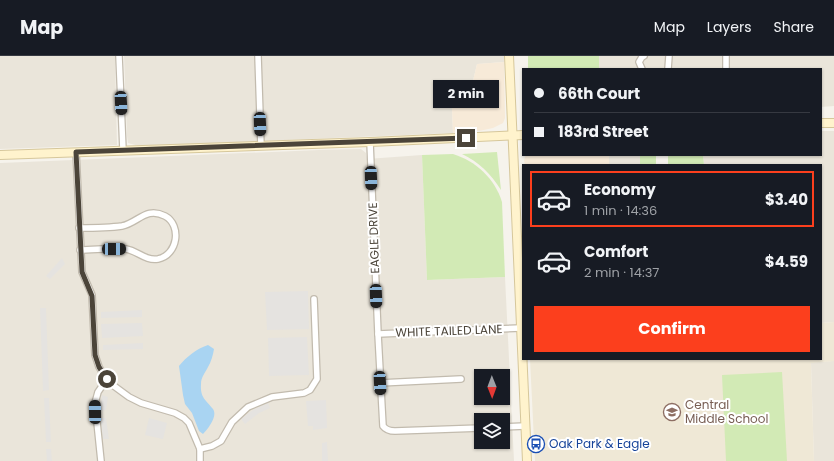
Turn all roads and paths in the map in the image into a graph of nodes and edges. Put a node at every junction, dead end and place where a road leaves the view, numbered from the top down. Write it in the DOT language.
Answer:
graph roads {
  1 [pos="119,56"];
  2 [pos="258,56"];
  3 [pos="509,56"];
  4 [pos="644,56"];
  5 [pos="669,56"];
  6 [pos="726,56"];
  7 [pos="642,68"];
  8 [pos="668,68"];
  9 [pos="726,68"];
  10 [pos="834,122"];
  11 [pos="822,123"];
  12 [pos="512,135"];
  13 [pos="522,135"];
  14 [pos="370,142"];
  15 [pos="261,146"];
  16 [pos="123,150"];
  17 [pos="76,152"];
  18 [pos="0,155"];
  19 [pos="79,228"];
  20 [pos="80,250"];
  21 [pos="314,299"];
  22 [pos="521,328"];
  23 [pos="378,334"];
  24 [pos="522,352"];
  25 [pos="522,360"];
  26 [pos="107,379"];
  27 [pos="461,379"];
  28 [pos="380,383"];
  29 [pos="525,426"];
  30 [pos="510,427"];
  31 [pos="474,428"];
  32 [pos="200,449"];
  33 [pos="101,461"];
  34 [pos="200,461"];
  35 [pos="527,461"];
  1 -- 16 [label="street"];
  2 -- 15 [label="street"];
  3 -- 12 [label="street"];
  4 -- 7 [label="street"];
  5 -- 8 [label="street"];
  6 -- 9 [label="street"];
  10 -- 11 [label="street"];
  12 -- 13 [label="street"];
  12 -- 14 [label="street"];
  12 -- 22 [label="street"];
  14 -- 15 [label="street"];
  14 -- 23 [label="street, EAGLE DRIVE"];
  15 -- 16 [label="street"];
  16 -- 17 [label="street"];
  17 -- 18 [label="street"];
  17 -- 19 [label="street"];
  19 -- 20 [label="street"];
  19 -- 20 [label="street"];
  20 -- 26 [label="street"];
  21 -- 32 [label="street"];
  22 -- 23 [label="street, WHITE TAILED LANE"];
  22 -- 24 [label="street"];
  23 -- 28 [label="street, EAGLE DRIVE"];
  25 -- 29 [label="street"];
  26 -- 32 [label="street"];
  26 -- 33 [label="street"];
  27 -- 28 [label="street"];
  28 -- 31 [label="street, EAGLE DRIVE"];
  29 -- 30 [label="street"];
  29 -- 35 [label="street"];
  32 -- 34 [label="street"];
}
